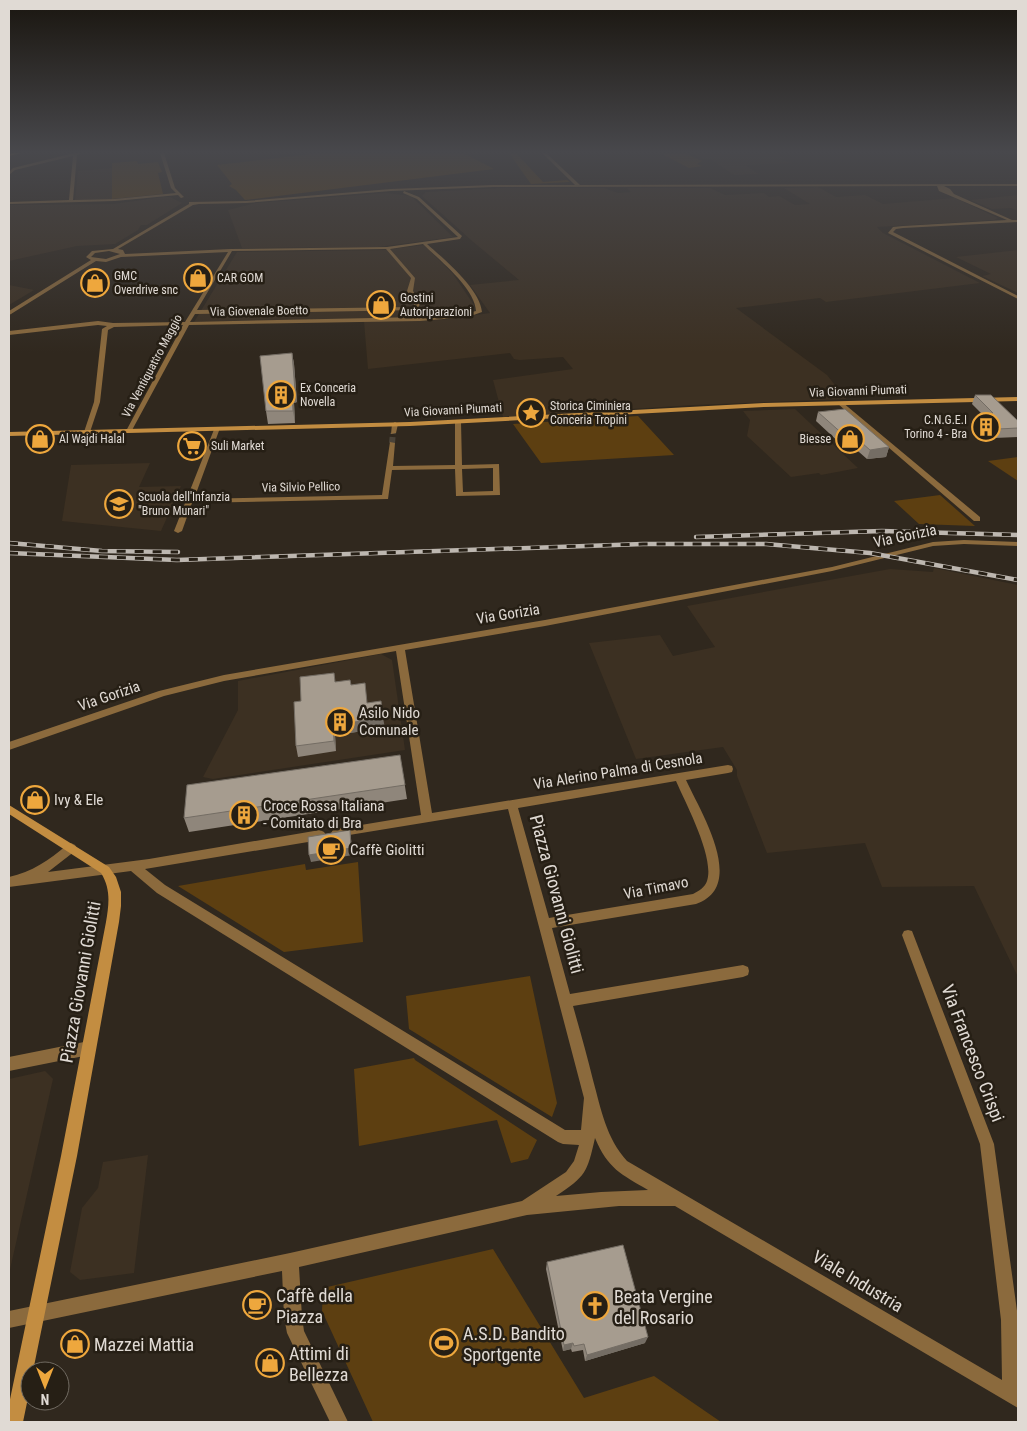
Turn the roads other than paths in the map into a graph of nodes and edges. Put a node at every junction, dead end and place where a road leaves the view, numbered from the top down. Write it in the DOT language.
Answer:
graph roads {
  1 [pos="166,220"];
  2 [pos="444,220"];
  3 [pos="1016,221"];
  4 [pos="426,244"];
  5 [pos="387,248"];
  6 [pos="114,250"];
  7 [pos="232,250"];
  8 [pos="121,256"];
  9 [pos="95,260"];
  10 [pos="1018,298"];
  11 [pos="193,312"];
  12 [pos="9,313"];
  13 [pos="187,322"];
  14 [pos="113,325"];
  15 [pos="9,333"];
  16 [pos="1018,399"];
  17 [pos="840,403"];
  18 [pos="458,422"];
  19 [pos="395,424"];
  20 [pos="216,428"];
  21 [pos="129,430"];
  22 [pos="87,432"];
  23 [pos="9,434"];
  24 [pos="393,434"];
  25 [pos="392,443"];
  26 [pos="458,466"];
  27 [pos="389,468"];
  28 [pos="189,501"];
  29 [pos="977,519"];
  30 [pos="178,531"];
  31 [pos="1018,544"];
  32 [pos="400,647"];
  33 [pos="9,746"];
  34 [pos="728,769"];
  35 [pos="679,776"];
  36 [pos="512,804"];
  37 [pos="9,809"];
  38 [pos="427,819"];
  39 [pos="71,848"];
  40 [pos="133,866"];
  41 [pos="105,870"];
  42 [pos="14,881"];
  43 [pos="545,924"];
  44 [pos="908,935"];
  45 [pos="743,971"];
  46 [pos="566,1001"];
  47 [pos="89,1048"];
  48 [pos="9,1064"];
  49 [pos="591,1098"];
  50 [pos="588,1138"];
  51 [pos="677,1199"];
  52 [pos="525,1208"];
  53 [pos="290,1261"];
  54 [pos="37,1314"];
  55 [pos="9,1320"];
  56 [pos="1014,1397"];
  57 [pos="14,1422"];
  58 [pos="339,1422"];
  1 -- 6 [label="street"];
  2 -- 4 [label="street"];
  3 -- 10 [label="street"];
  4 -- 5 [label="street"];
  4 -- 13 [label="street, Via Giovenale Boetto"];
  5 -- 7 [label="street"];
  5 -- 11 [label="street, Via Ventiquattro Maggio"];
  6 -- 8 [label="street"];
  6 -- 9 [label="street"];
  7 -- 8 [label="street"];
  7 -- 11 [label="street, Via Ventiquattro Maggio"];
  8 -- 9 [label="street"];
  9 -- 12 [label="street"];
  11 -- 13 [label="street, Via Ventiquattro Maggio"];
  13 -- 14 [label="street, Via Giovenale Boetto"];
  13 -- 21 [label="street, Via Ventiquattro Maggio"];
  14 -- 15 [label="street, Via Giovenale Boetto"];
  14 -- 22 [label="street"];
  16 -- 17 [label="street, Via Giovanni Piumati"];
  17 -- 18 [label="street, Via Giovanni Piumati"];
  17 -- 29 [label="street"];
  18 -- 19 [label="street, Via Giovanni Piumati"];
  18 -- 26 [label="street"];
  19 -- 20 [label="street, Via Giovanni Piumati"];
  19 -- 24 [label="street"];
  20 -- 21 [label="street, Via Giovanni Piumati"];
  20 -- 28 [label="street"];
  21 -- 22 [label="street, Via Giovanni Piumati"];
  22 -- 23 [label="street, Via Giovanni Piumati"];
  25 -- 27 [label="street, Via Silvio Pellico"];
  26 -- 26 [label="street"];
  26 -- 27 [label="street"];
  27 -- 28 [label="street, Via Silvio Pellico"];
  28 -- 30 [label="street"];
  31 -- 32 [label="street, Via Gorizia"];
  32 -- 33 [label="street, Via Gorizia"];
  32 -- 38 [label="street"];
  34 -- 35 [label="street, Via Alerino Palma di Cesnola"];
  35 -- 36 [label="street, Via Alerino Palma di Cesnola"];
  35 -- 43 [label="street, Via Timavo"];
  36 -- 38 [label="street, Piazza Giovanni Giolitti"];
  36 -- 43 [label="street, Piazza Giovanni Giolitti"];
  37 -- 39 [label="street"];
  38 -- 40 [label="street, Piazza Giovanni Giolitti"];
  39 -- 41 [label="street"];
  39 -- 42 [label="street"];
  40 -- 41 [label="street, Piazza Giovanni Giolitti"];
  40 -- 50 [label="street"];
  41 -- 42 [label="street"];
  41 -- 47 [label="street, Piazza Giovanni Giolitti"];
  43 -- 46 [label="street, Piazza Giovanni Giolitti"];
  44 -- 56 [label="street, Via Francesco Crispi"];
  45 -- 46 [label="street"];
  46 -- 49 [label="street, Piazza Giovanni Giolitti"];
  47 -- 48 [label="street"];
  47 -- 54 [label="street, Piazza Giovanni Giolitti"];
  49 -- 50 [label="street, Piazza Giovanni Giolitti"];
  49 -- 51 [label="street, Viale Industria"];
  50 -- 52 [label="street, Piazza Giovanni Giolitti"];
  51 -- 52 [label="street, Viale Industria"];
  51 -- 56 [label="street, Viale Industria"];
  52 -- 53 [label="street, Piazza Giovanni Giolitti"];
  53 -- 54 [label="street, Piazza Giovanni Giolitti"];
  53 -- 58 [label="street"];
  54 -- 55 [label="street"];
  54 -- 57 [label="street"];
}
